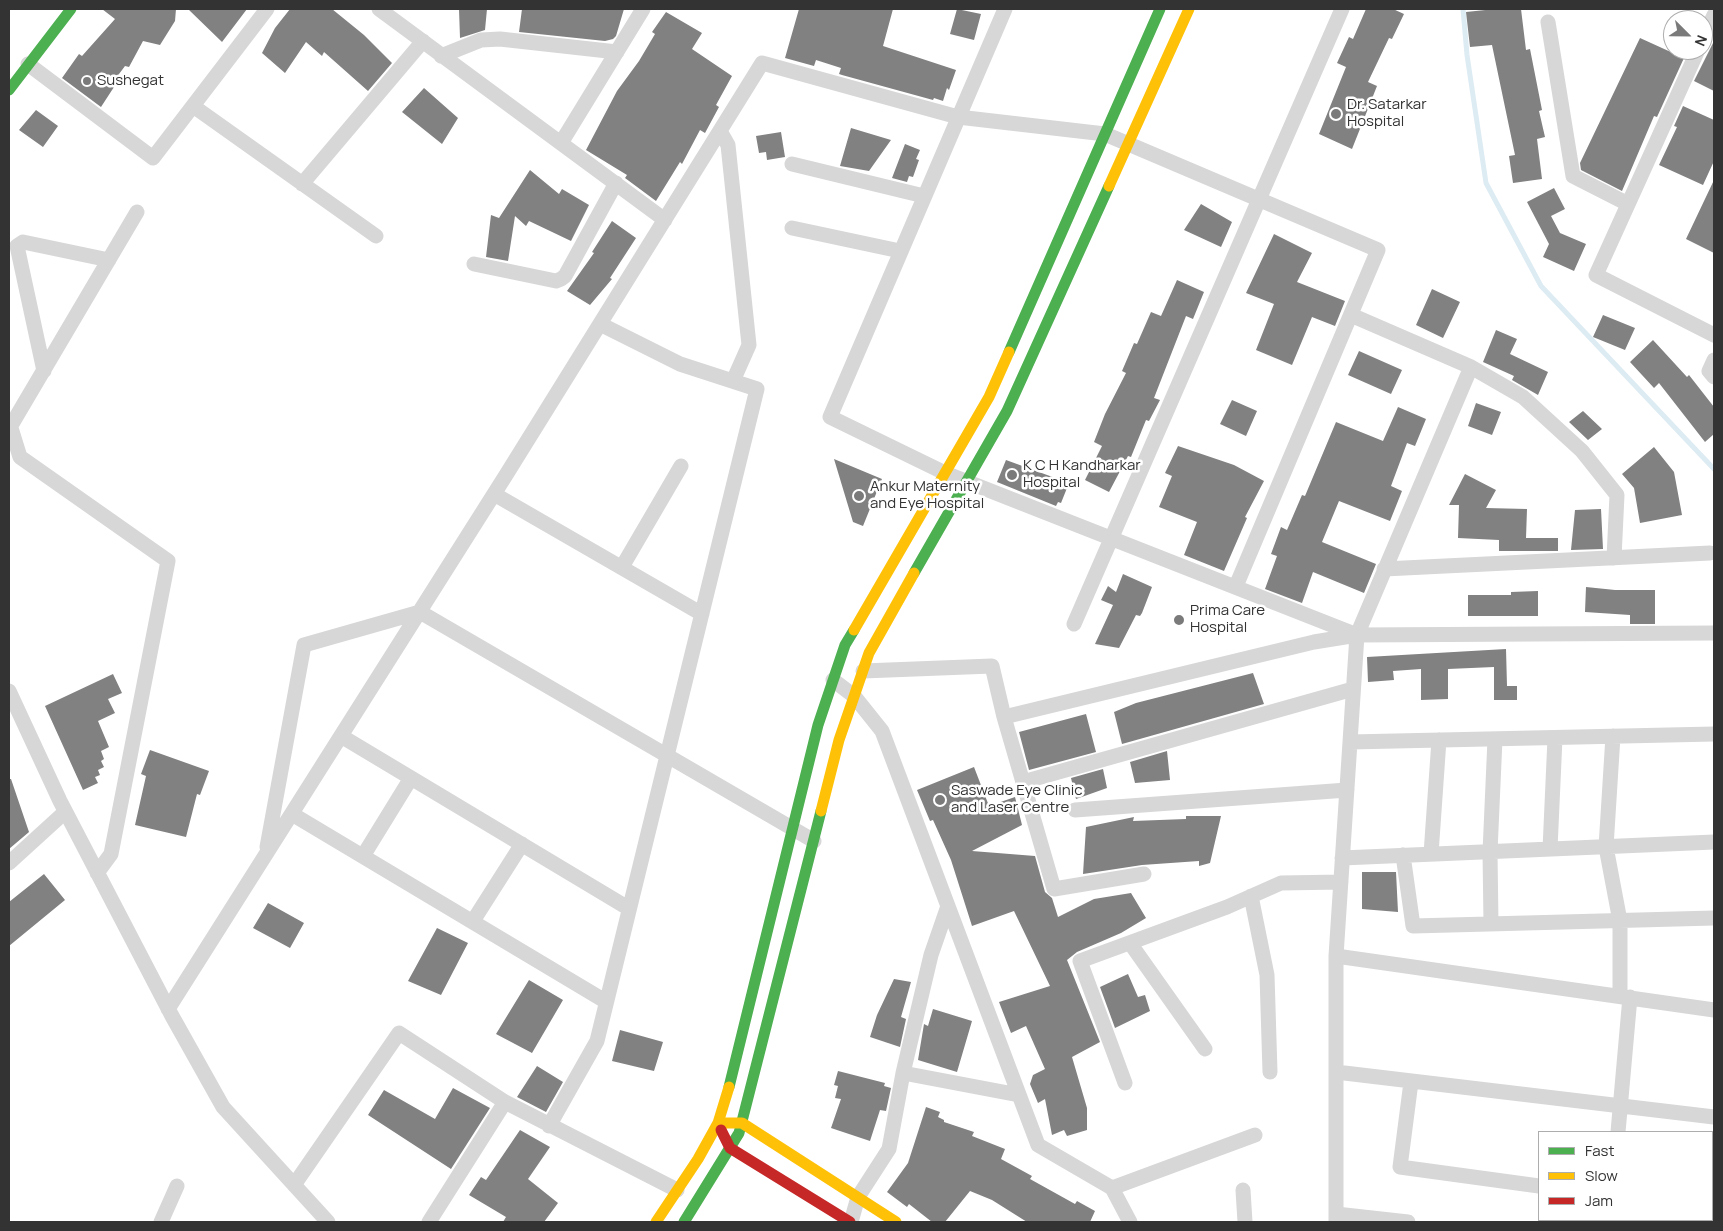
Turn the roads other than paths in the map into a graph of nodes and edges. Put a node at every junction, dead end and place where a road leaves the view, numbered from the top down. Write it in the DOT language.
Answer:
graph roads {
  1 [pos="71,9"];
  2 [pos="267,9"];
  3 [pos="379,9"];
  4 [pos="643,9"];
  5 [pos="1006,9"];
  6 [pos="1160,9"];
  7 [pos="1189,9"];
  8 [pos="1342,9"];
  9 [pos="1548,22"];
  10 [pos="423,41"];
  11 [pos="617,52"];
  12 [pos="441,56"];
  13 [pos="1693,60"];
  14 [pos="28,64"];
  15 [pos="9,90"];
  16 [pos="192,106"];
  17 [pos="958,117"];
  18 [pos="720,131"];
  19 [pos="1105,134"];
  20 [pos="561,142"];
  21 [pos="1129,145"];
  22 [pos="792,164"];
  23 [pos="616,183"];
  24 [pos="302,184"];
  25 [pos="924,196"];
  26 [pos="1258,200"];
  27 [pos="1628,204"];
  28 [pos="137,212"];
  29 [pos="665,220"];
  30 [pos="792,228"];
  31 [pos="376,236"];
  32 [pos="900,251"];
  33 [pos="109,260"];
  34 [pos="474,264"];
  35 [pos="1351,315"];
  36 [pos="600,324"];
  37 [pos="1714,335"];
  38 [pos="1714,360"];
  39 [pos="1471,366"];
  40 [pos="44,372"];
  41 [pos="1714,377"];
  42 [pos="733,382"];
  43 [pos="10,428"];
  44 [pos="681,466"];
  45 [pos="945,473"];
  46 [pos="967,481"];
  47 [pos="494,494"];
  48 [pos="1110,537"];
  49 [pos="1710,553"];
  50 [pos="1614,558"];
  51 [pos="622,567"];
  52 [pos="1384,569"];
  53 [pos="1236,586"];
  54 [pos="420,612"];
  55 [pos="702,614"];
  56 [pos="1074,624"];
  57 [pos="1714,633"];
  58 [pos="1357,635"];
  59 [pos="863,671"];
  60 [pos="833,680"];
  61 [pos="1353,689"];
  62 [pos="9,691"];
  63 [pos="854,696"];
  64 [pos="1004,717"];
  65 [pos="1714,734"];
  66 [pos="341,736"];
  67 [pos="1613,736"];
  68 [pos="1555,738"];
  69 [pos="1495,739"];
  70 [pos="1439,740"];
  71 [pos="1350,742"];
  72 [pos="666,757"];
  73 [pos="411,778"];
  74 [pos="1023,782"];
  75 [pos="1347,790"];
  76 [pos="1075,810"];
  77 [pos="65,812"];
  78 [pos="292,814"];
  79 [pos="793,829"];
  80 [pos="814,841"];
  81 [pos="1714,842"];
  82 [pos="522,844"];
  83 [pos="1606,847"];
  84 [pos="1550,849"];
  85 [pos="1490,852"];
  86 [pos="1431,854"];
  87 [pos="266,855"];
  88 [pos="363,856"];
  89 [pos="1403,856"];
  90 [pos="1342,858"];
  91 [pos="9,863"];
  92 [pos="97,873"];
  93 [pos="1144,874"];
  94 [pos="1341,882"];
  95 [pos="1251,896"];
  96 [pos="948,906"];
  97 [pos="628,908"];
  98 [pos="1714,918"];
  99 [pos="1620,921"];
  100 [pos="473,922"];
  101 [pos="1490,924"];
  102 [pos="1130,943"];
  103 [pos="1336,956"];
  104 [pos="1625,996"];
  105 [pos="605,1001"];
  106 [pos="168,1009"];
  107 [pos="1714,1010"];
  108 [pos="1205,1049"];
  109 [pos="1270,1072"];
  110 [pos="1336,1072"];
  111 [pos="903,1073"];
  112 [pos="1411,1082"];
  113 [pos="1125,1083"];
  114 [pos="1019,1096"];
  115 [pos="505,1102"];
  116 [pos="1621,1106"];
  117 [pos="1714,1117"];
  118 [pos="718,1123"];
  119 [pos="742,1123"];
  120 [pos="549,1126"];
  121 [pos="1618,1131"];
  122 [pos="1255,1135"];
  123 [pos="730,1148"];
  124 [pos="294,1185"];
  125 [pos="177,1186"];
  126 [pos="1538,1186"];
  127 [pos="1112,1188"];
  128 [pos="677,1190"];
  129 [pos="1243,1190"];
  130 [pos="858,1197"];
  131 [pos="1336,1218"];
  132 [pos="161,1222"];
  133 [pos="328,1222"];
  134 [pos="429,1222"];
  135 [pos="656,1222"];
  136 [pos="684,1222"];
  137 [pos="850,1222"];
  138 [pos="896,1222"];
  139 [pos="1130,1222"];
  140 [pos="1245,1222"];
  141 [pos="1408,1222"];
  1 -- 14 [label="street"];
  2 -- 16 [label="street"];
  3 -- 10 [label="street"];
  4 -- 11 [label="street"];
  5 -- 17 [label="street"];
  6 -- 19 [label="street"];
  7 -- 21 [label="street"];
  8 -- 26 [label="street"];
  9 -- 27 [label="street"];
  10 -- 12 [label="street"];
  10 -- 24 [label="street"];
  11 -- 12 [label="street"];
  11 -- 20 [label="street"];
  12 -- 20 [label="street"];
  13 -- 27 [label="street"];
  14 -- 15 [label="street"];
  14 -- 16 [label="street"];
  16 -- 24 [label="street"];
  17 -- 18 [label="street"];
  17 -- 19 [label="street"];
  17 -- 25 [label="street"];
  18 -- 29 [label="street"];
  18 -- 42 [label="street"];
  19 -- 21 [label="street"];
  19 -- 45 [label="street"];
  20 -- 23 [label="street"];
  21 -- 26 [label="street"];
  21 -- 46 [label="street"];
  22 -- 25 [label="street"];
  23 -- 29 [label="street"];
  23 -- 34 [label="street"];
  24 -- 31 [label="street"];
  25 -- 32 [label="street"];
  26 -- 35 [label="street"];
  26 -- 48 [label="street"];
  27 -- 37 [label="street"];
  28 -- 33 [label="street"];
  29 -- 36 [label="street"];
  30 -- 32 [label="street"];
  32 -- 45 [label="street"];
  33 -- 40 [label="street"];
  33 -- 40 [label="street"];
  35 -- 39 [label="street"];
  35 -- 53 [label="street"];
  36 -- 42 [label="street"];
  36 -- 47 [label="street"];
  38 -- 41 [label="street"];
  39 -- 50 [label="street"];
  39 -- 52 [label="street"];
  40 -- 43 [label="street"];
  42 -- 55 [label="street"];
  43 -- 92 [label="street"];
  44 -- 51 [label="street"];
  45 -- 46 [label="street"];
  45 -- 60 [label="street"];
  46 -- 48 [label="street"];
  46 -- 59 [label="street"];
  47 -- 51 [label="street"];
  47 -- 54 [label="street"];
  48 -- 53 [label="street"];
  48 -- 56 [label="street"];
  49 -- 50 [label="street"];
  50 -- 52 [label="street"];
  51 -- 55 [label="street"];
  52 -- 58 [label="street"];
  53 -- 58 [label="street"];
  54 -- 66 [label="street"];
  54 -- 72 [label="street"];
  54 -- 87 [label="street"];
  55 -- 72 [label="street"];
  57 -- 58 [label="street"];
  58 -- 61 [label="street"];
  58 -- 64 [label="street"];
  59 -- 63 [label="street"];
  59 -- 64 [label="street"];
  60 -- 63 [label="street"];
  60 -- 79 [label="street"];
  61 -- 71 [label="street"];
  61 -- 74 [label="street"];
  62 -- 77 [label="street"];
  63 -- 80 [label="street"];
  63 -- 96 [label="street"];
  64 -- 74 [label="street"];
  65 -- 67 [label="street"];
  66 -- 73 [label="street"];
  66 -- 78 [label="street"];
  67 -- 68 [label="street"];
  67 -- 83 [label="street"];
  68 -- 69 [label="street"];
  68 -- 84 [label="street"];
  69 -- 70 [label="street"];
  69 -- 85 [label="street"];
  70 -- 71 [label="street"];
  70 -- 86 [label="street"];
  71 -- 75 [label="street"];
  72 -- 79 [label="street"];
  72 -- 97 [label="street"];
  73 -- 82 [label="street"];
  73 -- 88 [label="street"];
  74 -- 93 [label="street"];
  75 -- 76 [label="street"];
  75 -- 90 [label="street"];
  77 -- 91 [label="street"];
  77 -- 92 [label="street"];
  78 -- 87 [label="street"];
  78 -- 88 [label="street"];
  79 -- 80 [label="street"];
  79 -- 118 [label="street"];
  80 -- 119 [label="street"];
  81 -- 83 [label="street"];
  82 -- 97 [label="street"];
  82 -- 100 [label="street"];
  83 -- 84 [label="street"];
  83 -- 99 [label="street"];
  84 -- 85 [label="street"];
  85 -- 86 [label="street"];
  85 -- 101 [label="street"];
  86 -- 89 [label="street"];
  87 -- 106 [label="street"];
  88 -- 100 [label="street"];
  89 -- 90 [label="street"];
  89 -- 101 [label="street"];
  90 -- 94 [label="street"];
  92 -- 106 [label="street"];
  94 -- 95 [label="street"];
  94 -- 103 [label="street"];
  95 -- 102 [label="street"];
  95 -- 109 [label="street"];
  96 -- 111 [label="street"];
  96 -- 114 [label="street"];
  97 -- 105 [label="street"];
  98 -- 99 [label="street"];
  99 -- 101 [label="street"];
  99 -- 104 [label="street"];
  100 -- 105 [label="street"];
  102 -- 108 [label="street"];
  102 -- 113 [label="street"];
  103 -- 104 [label="street"];
  103 -- 110 [label="street"];
  104 -- 107 [label="street"];
  104 -- 116 [label="street"];
  105 -- 120 [label="street"];
  106 -- 124 [label="street"];
  110 -- 112 [label="street"];
  110 -- 131 [label="street"];
  111 -- 114 [label="street"];
  111 -- 130 [label="street"];
  112 -- 116 [label="street"];
  112 -- 126 [label="street"];
  114 -- 127 [label="street"];
  115 -- 120 [label="street"];
  115 -- 124 [label="street"];
  115 -- 134 [label="street"];
  116 -- 117 [label="street"];
  116 -- 121 [label="street"];
  118 -- 119 [label="street"];
  118 -- 123 [label="street"];
  118 -- 128 [label="street"];
  119 -- 123 [label="street"];
  119 -- 130 [label="street"];
  120 -- 128 [label="street"];
  122 -- 127 [label="street"];
  123 -- 136 [label="street"];
  123 -- 137 [label="street"];
  124 -- 133 [label="street"];
  125 -- 132 [label="street"];
  127 -- 139 [label="street"];
  128 -- 135 [label="street"];
  129 -- 140 [label="street"];
  130 -- 137 [label="street"];
  130 -- 138 [label="street"];
  131 -- 141 [label="street"];
}
